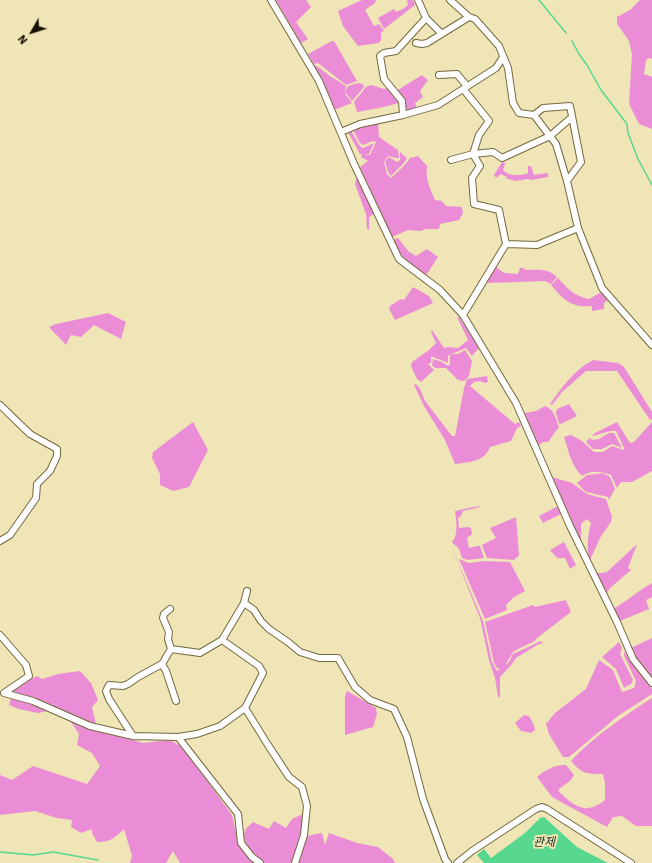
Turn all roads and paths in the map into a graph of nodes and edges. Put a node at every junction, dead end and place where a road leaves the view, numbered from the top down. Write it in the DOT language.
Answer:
graph roads {
  1 [pos="271,0"];
  2 [pos="418,0"];
  3 [pos="450,0"];
  4 [pos="469,17"];
  5 [pos="426,18"];
  6 [pos="442,34"];
  7 [pos="416,43"];
  8 [pos="503,57"];
  9 [pos="438,75"];
  10 [pos="464,90"];
  11 [pos="403,115"];
  12 [pos="534,115"];
  13 [pos="572,117"];
  14 [pos="341,132"];
  15 [pos="550,136"];
  16 [pos="473,154"];
  17 [pos="451,160"];
  18 [pos="567,181"];
  19 [pos="578,228"];
  20 [pos="506,244"];
  21 [pos="463,315"];
  22 [pos="652,345"];
  23 [pos="0,405"];
  24 [pos="0,541"];
  25 [pos="247,591"];
  26 [pos="244,603"];
  27 [pos="170,609"];
  28 [pos="0,635"];
  29 [pos="222,640"];
  30 [pos="171,650"];
  31 [pos="162,664"];
  32 [pos="652,683"];
  33 [pos="2,693"];
  34 [pos="176,700"];
  35 [pos="245,708"];
  36 [pos="133,736"];
  37 [pos="178,737"];
  38 [pos="260,863"];
  39 [pos="295,863"];
  40 [pos="448,863"];
  41 [pos="456,863"];
  42 [pos="631,863"];
  1 -- 14 [label="street"];
  2 -- 5 [label="street"];
  3 -- 4 [label="street"];
  4 -- 6 [label="street"];
  4 -- 8 [label="street"];
  5 -- 6 [label="street"];
  5 -- 11 [label="street"];
  6 -- 7 [label="street"];
  8 -- 10 [label="street"];
  8 -- 12 [label="street"];
  9 -- 10 [label="street"];
  10 -- 11 [label="street"];
  10 -- 16 [label="street"];
  11 -- 14 [label="street"];
  12 -- 13 [label="street"];
  12 -- 15 [label="street"];
  13 -- 15 [label="street"];
  13 -- 18 [label="street"];
  14 -- 21 [label="street"];
  15 -- 16 [label="street"];
  15 -- 18 [label="street"];
  16 -- 17 [label="street"];
  16 -- 20 [label="street"];
  18 -- 19 [label="street"];
  19 -- 20 [label="street"];
  19 -- 22 [label="street"];
  20 -- 21 [label="street"];
  21 -- 32 [label="street"];
  23 -- 24 [label="street"];
  25 -- 26 [label="street"];
  26 -- 29 [label="street"];
  26 -- 40 [label="street"];
  27 -- 30 [label="street"];
  28 -- 33 [label="street"];
  29 -- 30 [label="street"];
  29 -- 35 [label="street"];
  30 -- 31 [label="street"];
  31 -- 34 [label="street"];
  31 -- 36 [label="street"];
  33 -- 36 [label="street"];
  35 -- 37 [label="street"];
  35 -- 39 [label="street"];
  36 -- 37 [label="street"];
  37 -- 38 [label="street"];
  41 -- 42 [label="street"];
}
